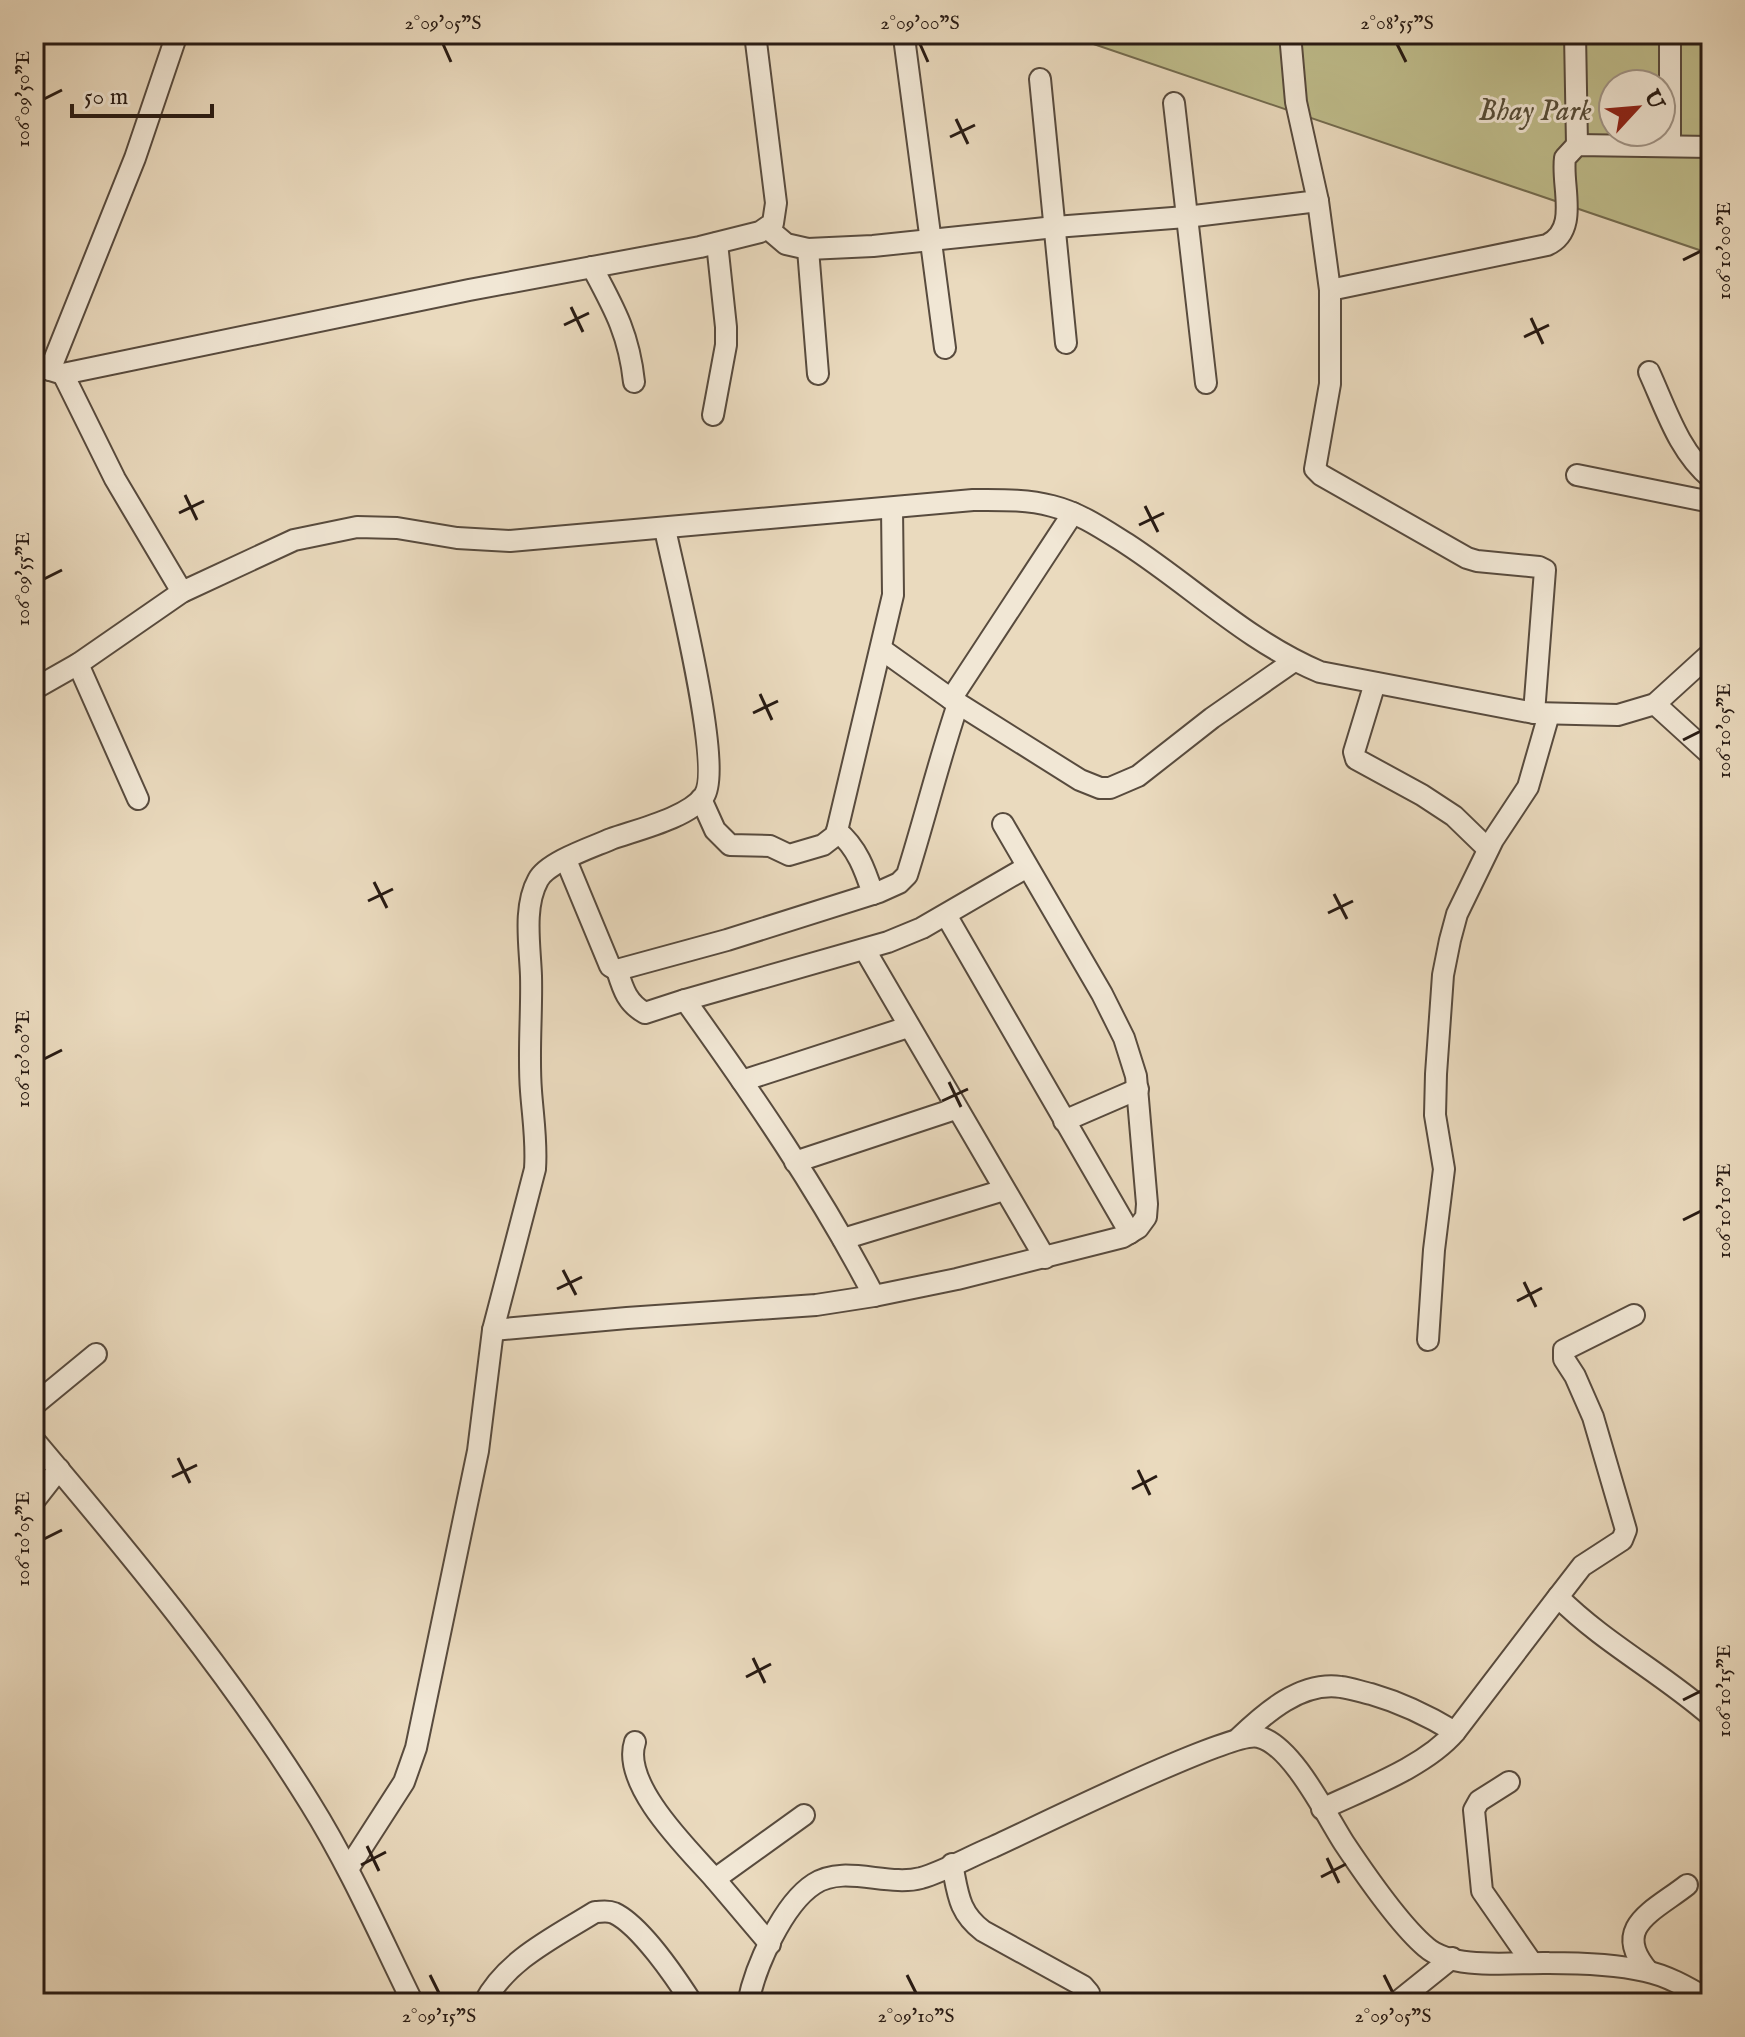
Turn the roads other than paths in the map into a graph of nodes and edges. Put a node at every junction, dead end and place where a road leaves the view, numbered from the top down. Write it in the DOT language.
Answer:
graph roads {
  1 [pos="177,34"];
  2 [pos="755,34"];
  3 [pos="1290,34"];
  4 [pos="1575,34"];
  5 [pos="1670,34"];
  6 [pos="905,45"];
  7 [pos="1670,68"];
  8 [pos="1040,79"];
  9 [pos="1174,103"];
  10 [pos="1577,145"];
  11 [pos="1597,145"];
  12 [pos="1677,145"];
  13 [pos="1711,147"];
  14 [pos="1318,201"];
  15 [pos="1186,217"];
  16 [pos="1055,227"];
  17 [pos="767,228"];
  18 [pos="929,240"];
  19 [pos="717,243"];
  20 [pos="808,249"];
  21 [pos="592,267"];
  22 [pos="1330,290"];
  23 [pos="1066,343"];
  24 [pos="945,348"];
  25 [pos="49,370"];
  26 [pos="1649,372"];
  27 [pos="818,374"];
  28 [pos="634,382"];
  29 [pos="1206,383"];
  30 [pos="713,415"];
  31 [pos="1577,475"];
  32 [pos="1711,478"];
  33 [pos="1711,502"];
  34 [pos="892,508"];
  35 [pos="1073,513"];
  36 [pos="665,529"];
  37 [pos="182,592"];
  38 [pos="881,649"];
  39 [pos="1711,653"];
  40 [pos="1294,661"];
  41 [pos="78,664"];
  42 [pos="1375,683"];
  43 [pos="34,689"];
  44 [pos="954,701"];
  45 [pos="1655,704"];
  46 [pos="1541,713"];
  47 [pos="1711,755"];
  48 [pos="138,799"];
  49 [pos="701,799"];
  50 [pos="1003,824"];
  51 [pos="837,831"];
  52 [pos="1488,849"];
  53 [pos="566,860"];
  54 [pos="1027,867"];
  55 [pos="873,894"];
  56 [pos="946,915"];
  57 [pos="865,950"];
  58 [pos="617,970"];
  59 [pos="685,1000"];
  60 [pos="908,1027"];
  61 [pos="742,1081"];
  62 [pos="1138,1089"];
  63 [pos="955,1109"];
  64 [pos="1064,1121"];
  65 [pos="795,1162"];
  66 [pos="1004,1190"];
  67 [pos="1130,1233"];
  68 [pos="843,1239"];
  69 [pos="1045,1258"];
  70 [pos="874,1296"];
  71 [pos="1634,1315"];
  72 [pos="493,1330"];
  73 [pos="1428,1340"];
  74 [pos="96,1354"];
  75 [pos="34,1405"];
  76 [pos="34,1440"];
  77 [pos="59,1469"];
  78 [pos="34,1501"];
  79 [pos="1558,1597"];
  80 [pos="1711,1716"];
  81 [pos="1455,1732"];
  82 [pos="1239,1738"];
  83 [pos="635,1742"];
  84 [pos="1509,1782"];
  85 [pos="1322,1809"];
  86 [pos="804,1815"];
  87 [pos="952,1864"];
  88 [pos="348,1869"];
  89 [pos="715,1879"];
  90 [pos="1687,1885"];
  91 [pos="770,1944"];
  92 [pos="1452,1958"];
  93 [pos="1532,1963"];
  94 [pos="1648,1971"];
  95 [pos="1711,2001"];
  96 [pos="413,2003"];
  97 [pos="484,2003"];
  98 [pos="692,2003"];
  99 [pos="748,2003"];
  100 [pos="1087,2003"];
  101 [pos="1396,2003"];
  1 -- 25 [label="street"];
  2 -- 17 [label="street"];
  3 -- 14 [label="street"];
  4 -- 10 [label="street"];
  5 -- 7 [label="street"];
  6 -- 18 [label="street"];
  8 -- 16 [label="street"];
  9 -- 15 [label="street"];
  10 -- 11 [label="street"];
  10 -- 22 [label="street"];
  12 -- 13 [label="street"];
  14 -- 15 [label="street"];
  14 -- 22 [label="street"];
  15 -- 16 [label="street"];
  15 -- 29 [label="street"];
  16 -- 18 [label="street"];
  16 -- 23 [label="street"];
  17 -- 19 [label="street"];
  17 -- 20 [label="street"];
  18 -- 20 [label="street"];
  18 -- 24 [label="street"];
  19 -- 21 [label="street"];
  19 -- 30 [label="street"];
  20 -- 27 [label="street"];
  21 -- 25 [label="street"];
  21 -- 28 [label="street"];
  22 -- 46 [label="street"];
  25 -- 37 [label="street"];
  26 -- 32 [label="street"];
  31 -- 33 [label="street"];
  34 -- 35 [label="street"];
  34 -- 36 [label="street"];
  34 -- 38 [label="street"];
  35 -- 40 [label="street"];
  35 -- 44 [label="street"];
  36 -- 37 [label="street"];
  36 -- 49 [label="street"];
  37 -- 41 [label="street"];
  38 -- 44 [label="street"];
  38 -- 51 [label="street"];
  39 -- 45 [label="street"];
  40 -- 42 [label="street"];
  40 -- 44 [label="street"];
  41 -- 43 [label="street"];
  41 -- 48 [label="street"];
  42 -- 46 [label="street"];
  42 -- 52 [label="street"];
  44 -- 55 [label="street"];
  45 -- 46 [label="street"];
  45 -- 47 [label="street"];
  46 -- 52 [label="street"];
  49 -- 51 [label="street"];
  49 -- 53 [label="street"];
  50 -- 54 [label="street"];
  51 -- 55 [label="street"];
  52 -- 73 [label="street"];
  53 -- 58 [label="street"];
  53 -- 72 [label="street"];
  54 -- 56 [label="street"];
  54 -- 62 [label="street"];
  55 -- 58 [label="street"];
  56 -- 57 [label="street"];
  56 -- 64 [label="street"];
  57 -- 59 [label="street"];
  57 -- 60 [label="street"];
  58 -- 59 [label="street"];
  59 -- 61 [label="street"];
  60 -- 61 [label="street"];
  60 -- 63 [label="street"];
  61 -- 65 [label="street"];
  62 -- 64 [label="street"];
  62 -- 67 [label="street"];
  63 -- 65 [label="street"];
  63 -- 66 [label="street"];
  64 -- 67 [label="street"];
  65 -- 68 [label="street"];
  66 -- 68 [label="street"];
  66 -- 69 [label="street"];
  67 -- 69 [label="street"];
  68 -- 70 [label="street"];
  69 -- 70 [label="street"];
  70 -- 72 [label="street"];
  71 -- 79 [label="street"];
  72 -- 88 [label="street"];
  74 -- 75 [label="street"];
  76 -- 77 [label="street"];
  77 -- 78 [label="street"];
  77 -- 88 [label="street"];
  79 -- 80 [label="street"];
  79 -- 81 [label="street"];
  81 -- 82 [label="street"];
  81 -- 85 [label="street"];
  82 -- 85 [label="street"];
  82 -- 87 [label="street"];
  83 -- 89 [label="street"];
  84 -- 93 [label="street"];
  85 -- 92 [label="street"];
  86 -- 89 [label="street"];
  87 -- 91 [label="street"];
  87 -- 100 [label="street"];
  88 -- 96 [label="street"];
  89 -- 91 [label="street"];
  90 -- 94 [label="street"];
  91 -- 99 [label="street"];
  92 -- 93 [label="street"];
  92 -- 101 [label="street"];
  93 -- 94 [label="street"];
  94 -- 95 [label="street"];
  97 -- 98 [label="street"];
}
